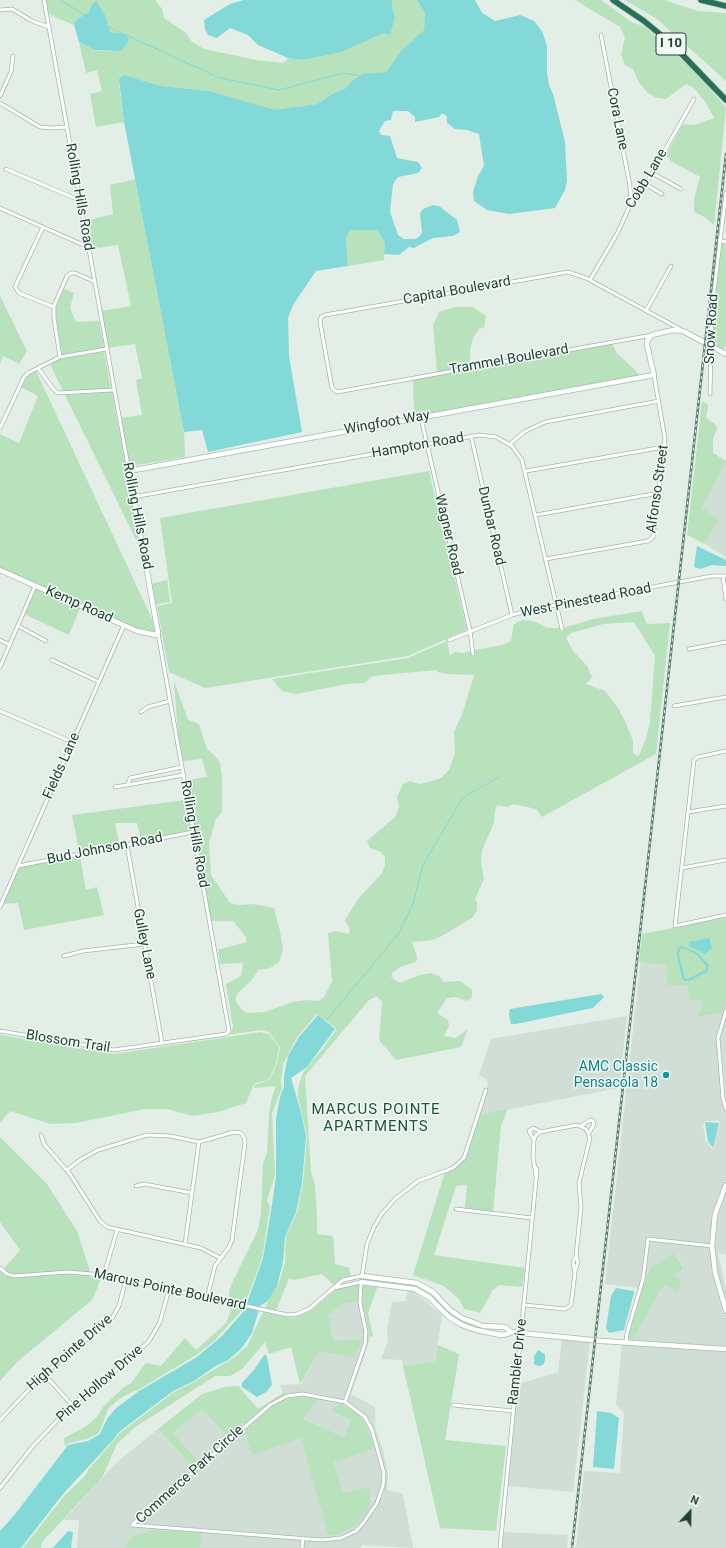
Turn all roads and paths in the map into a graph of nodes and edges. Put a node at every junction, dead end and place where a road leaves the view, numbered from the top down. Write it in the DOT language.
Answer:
graph roads {
  1 [pos="44,0"];
  2 [pos="613,0"];
  3 [pos="701,0"];
  4 [pos="726,6"];
  5 [pos="0,10"];
  6 [pos="48,27"];
  7 [pos="601,35"];
  8 [pos="13,56"];
  9 [pos="0,96"];
  10 [pos="724,98"];
  11 [pos="694,100"];
  12 [pos="0,103"];
  13 [pos="66,127"];
  14 [pos="6,169"];
  15 [pos="652,173"];
  16 [pos="645,184"];
  17 [pos="681,189"];
  18 [pos="726,193"];
  19 [pos="662,194"];
  20 [pos="79,200"];
  21 [pos="631,203"];
  22 [pos="0,208"];
  23 [pos="43,227"];
  24 [pos="719,240"];
  25 [pos="726,242"];
  26 [pos="88,247"];
  27 [pos="671,266"];
  28 [pos="590,280"];
  29 [pos="93,281"];
  30 [pos="54,307"];
  31 [pos="646,311"];
  32 [pos="683,331"];
  33 [pos="652,335"];
  34 [pos="710,345"];
  35 [pos="106,349"];
  36 [pos="726,354"];
  37 [pos="60,357"];
  38 [pos="651,365"];
  39 [pos="38,368"];
  40 [pos="654,375"];
  41 [pos="645,377"];
  42 [pos="113,390"];
  43 [pos="335,391"];
  44 [pos="710,394"];
  45 [pos="659,401"];
  46 [pos="421,418"];
  47 [pos="0,428"];
  48 [pos="471,436"];
  49 [pos="427,444"];
  50 [pos="510,444"];
  51 [pos="664,447"];
  52 [pos="129,471"];
  53 [pos="526,471"];
  54 [pos="659,493"];
  55 [pos="134,497"];
  56 [pos="536,515"];
  57 [pos="546,560"];
  58 [pos="0,570"];
  59 [pos="724,576"];
  60 [pos="35,586"];
  61 [pos="726,599"];
  62 [pos="556,605"];
  63 [pos="512,615"];
  64 [pos="124,625"];
  65 [pos="18,626"];
  66 [pos="562,630"];
  67 [pos="470,631"];
  68 [pos="158,633"];
  69 [pos="0,640"];
  70 [pos="449,640"];
  71 [pos="46,641"];
  72 [pos="726,642"];
  73 [pos="10,644"];
  74 [pos="689,649"];
  75 [pos="473,654"];
  76 [pos="52,660"];
  77 [pos="0,667"];
  78 [pos="99,682"];
  79 [pos="726,697"];
  80 [pos="170,702"];
  81 [pos="674,706"];
  82 [pos="0,712"];
  83 [pos="141,712"];
  84 [pos="72,742"];
  85 [pos="726,751"];
  86 [pos="182,767"];
  87 [pos="184,775"];
  88 [pos="128,784"];
  89 [pos="115,787"];
  90 [pos="726,806"];
  91 [pos="688,812"];
  92 [pos="193,832"];
  93 [pos="127,845"];
  94 [pos="726,860"];
  95 [pos="18,866"];
  96 [pos="682,868"];
  97 [pos="0,907"];
  98 [pos="726,915"];
  99 [pos="144,944"];
  100 [pos="64,956"];
  101 [pos="726,1011"];
  102 [pos="0,1030"];
  103 [pos="229,1031"];
  104 [pos="162,1043"];
  105 [pos="486,1090"];
  106 [pos="725,1099"];
  107 [pos="726,1109"];
  108 [pos="581,1126"];
  109 [pos="541,1132"];
  110 [pos="589,1134"];
  111 [pos="41,1135"];
  112 [pos="534,1140"];
  113 [pos="199,1142"];
  114 [pos="66,1170"];
  115 [pos="726,1185"];
  116 [pos="136,1186"];
  117 [pos="192,1193"];
  118 [pos="456,1210"];
  119 [pos="532,1218"];
  120 [pos="117,1230"];
  121 [pos="186,1244"];
  122 [pos="712,1246"];
  123 [pos="220,1258"];
  124 [pos="0,1268"];
  125 [pos="104,1275"];
  126 [pos="362,1276"];
  127 [pos="126,1279"];
  128 [pos="361,1282"];
  129 [pos="334,1288"];
  130 [pos="169,1289"];
  131 [pos="207,1298"];
  132 [pos="524,1305"];
  133 [pos="726,1311"];
  134 [pos="491,1327"];
  135 [pos="491,1332"];
  136 [pos="511,1332"];
  137 [pos="521,1332"];
  138 [pos="626,1341"];
  139 [pos="726,1349"];
  140 [pos="44,1374"];
  141 [pos="345,1402"];
  142 [pos="72,1405"];
  143 [pos="453,1405"];
  144 [pos="513,1411"];
  145 [pos="0,1420"];
  146 [pos="0,1488"];
  147 [pos="303,1538"];
  148 [pos="302,1548"];
  149 [pos="500,1548"];
  1 -- 6 [label="street, Rolling Hills Road"];
  2 -- 10 [label="highway, I 10"];
  3 -- 4 [label="highway"];
  5 -- 6 [label="street"];
  6 -- 13 [label="street, Rolling Hills Road"];
  7 -- 21 [label="street, Cora Lane"];
  8 -- 9 [label="street"];
  11 -- 15 [label="street, Cobb Lane"];
  12 -- 13 [label="street"];
  13 -- 20 [label="street, Rolling Hills Road"];
  14 -- 20 [label="street"];
  15 -- 16 [label="street, Cobb Lane"];
  15 -- 17 [label="street"];
  16 -- 19 [label="street"];
  16 -- 21 [label="street, Cobb Lane"];
  18 -- 24 [label="street, Snow Road"];
  20 -- 26 [label="street, Rolling Hills Road"];
  21 -- 28 [label="street, Cobb Lane"];
  22 -- 23 [label="street"];
  23 -- 26 [label="street"];
  23 -- 30 [label="street"];
  24 -- 25 [label="street"];
  24 -- 34 [label="street, Snow Road"];
  26 -- 29 [label="street, Rolling Hills Road"];
  27 -- 31 [label="street"];
  28 -- 31 [label="street, Capital Boulevard"];
  28 -- 43 [label="street, Capital Boulevard"];
  29 -- 30 [label="street"];
  29 -- 35 [label="street, Rolling Hills Road"];
  30 -- 37 [label="street"];
  31 -- 32 [label="street, Capital Boulevard"];
  32 -- 33 [label="street, Trammel Boulevard"];
  32 -- 34 [label="street"];
  33 -- 38 [label="street, Alfonso Street"];
  33 -- 43 [label="street, Trammel Boulevard"];
  34 -- 36 [label="street"];
  34 -- 44 [label="street, Snow Road"];
  35 -- 37 [label="street"];
  35 -- 42 [label="street, Rolling Hills Road"];
  37 -- 39 [label="street"];
  38 -- 40 [label="street, Alfonso Street"];
  38 -- 41 [label="street"];
  39 -- 42 [label="street"];
  39 -- 47 [label="street"];
  40 -- 41 [label="street, Wingfoot Way"];
  40 -- 45 [label="street, Alfonso Street"];
  41 -- 46 [label="street, Wingfoot Way"];
  42 -- 52 [label="street, Rolling Hills Road"];
  45 -- 50 [label="street"];
  45 -- 51 [label="street, Alfonso Street"];
  46 -- 49 [label="street, Wagner Road"];
  46 -- 52 [label="street, Wingfoot Way"];
  48 -- 49 [label="street, Hampton Road"];
  48 -- 50 [label="street, Hampton Road"];
  48 -- 63 [label="street, Dunbar Road"];
  49 -- 55 [label="street, Hampton Road"];
  49 -- 67 [label="street, Wagner Road"];
  50 -- 53 [label="street, Hampton Road"];
  51 -- 53 [label="street"];
  51 -- 54 [label="street, Alfonso Street"];
  52 -- 55 [label="street, Rolling Hills Road"];
  53 -- 56 [label="street, Hampton Road"];
  54 -- 56 [label="street"];
  54 -- 57 [label="street, Alfonso Street"];
  55 -- 68 [label="street, Rolling Hills Road"];
  56 -- 57 [label="street, Hampton Road"];
  57 -- 62 [label="street, Hampton Road"];
  58 -- 60 [label="street, Kemp Road"];
  59 -- 61 [label="street"];
  59 -- 62 [label="street, West Pinestead Road"];
  60 -- 64 [label="street, Kemp Road"];
  60 -- 65 [label="street"];
  62 -- 63 [label="street, West Pinestead Road"];
  62 -- 66 [label="street, Hampton Road"];
  63 -- 67 [label="street, West Pinestead Road"];
  64 -- 68 [label="street, Kemp Road"];
  64 -- 78 [label="street, Fields Lane"];
  65 -- 71 [label="street"];
  65 -- 73 [label="street"];
  67 -- 70 [label="street, West Pinestead Road"];
  67 -- 75 [label="street, Wagner Road"];
  68 -- 80 [label="street, Rolling Hills Road"];
  69 -- 73 [label="street"];
  72 -- 74 [label="street"];
  73 -- 77 [label="street"];
  76 -- 78 [label="street"];
  78 -- 84 [label="street, Fields Lane"];
  79 -- 81 [label="street"];
  80 -- 83 [label="street"];
  80 -- 86 [label="street, Rolling Hills Road"];
  82 -- 84 [label="street"];
  84 -- 95 [label="street, Fields Lane"];
  85 -- 91 [label="street"];
  86 -- 87 [label="street, Rolling Hills Road"];
  86 -- 88 [label="street"];
  87 -- 88 [label="street"];
  87 -- 92 [label="street, Rolling Hills Road"];
  88 -- 89 [label="street"];
  90 -- 91 [label="street"];
  91 -- 96 [label="street"];
  92 -- 93 [label="street, Bud Johnson Road"];
  92 -- 103 [label="street, Rolling Hills Road"];
  93 -- 95 [label="street, Bud Johnson Road"];
  93 -- 99 [label="street, Gulley Lane"];
  94 -- 96 [label="street"];
  95 -- 97 [label="street, Fields Lane"];
  96 -- 98 [label="street"];
  99 -- 100 [label="street"];
  99 -- 104 [label="street, Gulley Lane"];
  101 -- 106 [label="street"];
  102 -- 104 [label="street, Blossom Trail"];
  103 -- 104 [label="street, Blossom Trail"];
  105 -- 126 [label="street"];
  106 -- 107 [label="street"];
  108 -- 109 [label="street"];
  108 -- 110 [label="street"];
  108 -- 110 [label="street"];
  109 -- 112 [label="street"];
  109 -- 112 [label="street, Rambler Drive"];
  110 -- 132 [label="street"];
  111 -- 114 [label="street"];
  112 -- 119 [label="street, Rambler Drive"];
  113 -- 114 [label="street"];
  113 -- 117 [label="street"];
  113 -- 123 [label="street"];
  114 -- 120 [label="street"];
  115 -- 122 [label="street"];
  116 -- 117 [label="street"];
  117 -- 121 [label="street"];
  118 -- 119 [label="street"];
  119 -- 132 [label="street, Rambler Drive"];
  120 -- 121 [label="street"];
  120 -- 125 [label="street"];
  121 -- 123 [label="street"];
  122 -- 133 [label="street"];
  122 -- 138 [label="street"];
  123 -- 131 [label="street"];
  124 -- 125 [label="street, Marcus Pointe Boulevard"];
  125 -- 127 [label="street, Marcus Pointe Boulevard"];
  126 -- 128 [label="street"];
  126 -- 129 [label="street, Marcus Pointe Boulevard"];
  126 -- 134 [label="street, Marcus Pointe Boulevard"];
  127 -- 130 [label="street, Marcus Pointe Boulevard"];
  127 -- 140 [label="street, High Pointe Drive"];
  128 -- 129 [label="street, Marcus Pointe Boulevard"];
  128 -- 135 [label="street, Marcus Pointe Boulevard"];
  128 -- 141 [label="street"];
  129 -- 131 [label="street, Marcus Pointe Boulevard"];
  130 -- 131 [label="street, Marcus Pointe Boulevard"];
  130 -- 142 [label="street, Pine Hollow Drive"];
  132 -- 137 [label="street, Rambler Drive"];
  134 -- 135 [label="street"];
  134 -- 136 [label="street, Marcus Pointe Boulevard"];
  135 -- 136 [label="street, Marcus Pointe Boulevard"];
  136 -- 137 [label="street, Marcus Pointe Boulevard"];
  137 -- 138 [label="street, Marcus Pointe Boulevard"];
  137 -- 144 [label="street, Rambler Drive"];
  138 -- 139 [label="street, Marcus Pointe Boulevard"];
  140 -- 142 [label="street"];
  140 -- 145 [label="street, High Pointe Drive"];
  141 -- 147 [label="street, Commerce Park Circle"];
  141 -- 147 [label="street, Commerce Park Circle"];
  142 -- 146 [label="street, Pine Hollow Drive"];
  143 -- 144 [label="street"];
  144 -- 149 [label="street, Rambler Drive"];
  147 -- 148 [label="street"];
}
